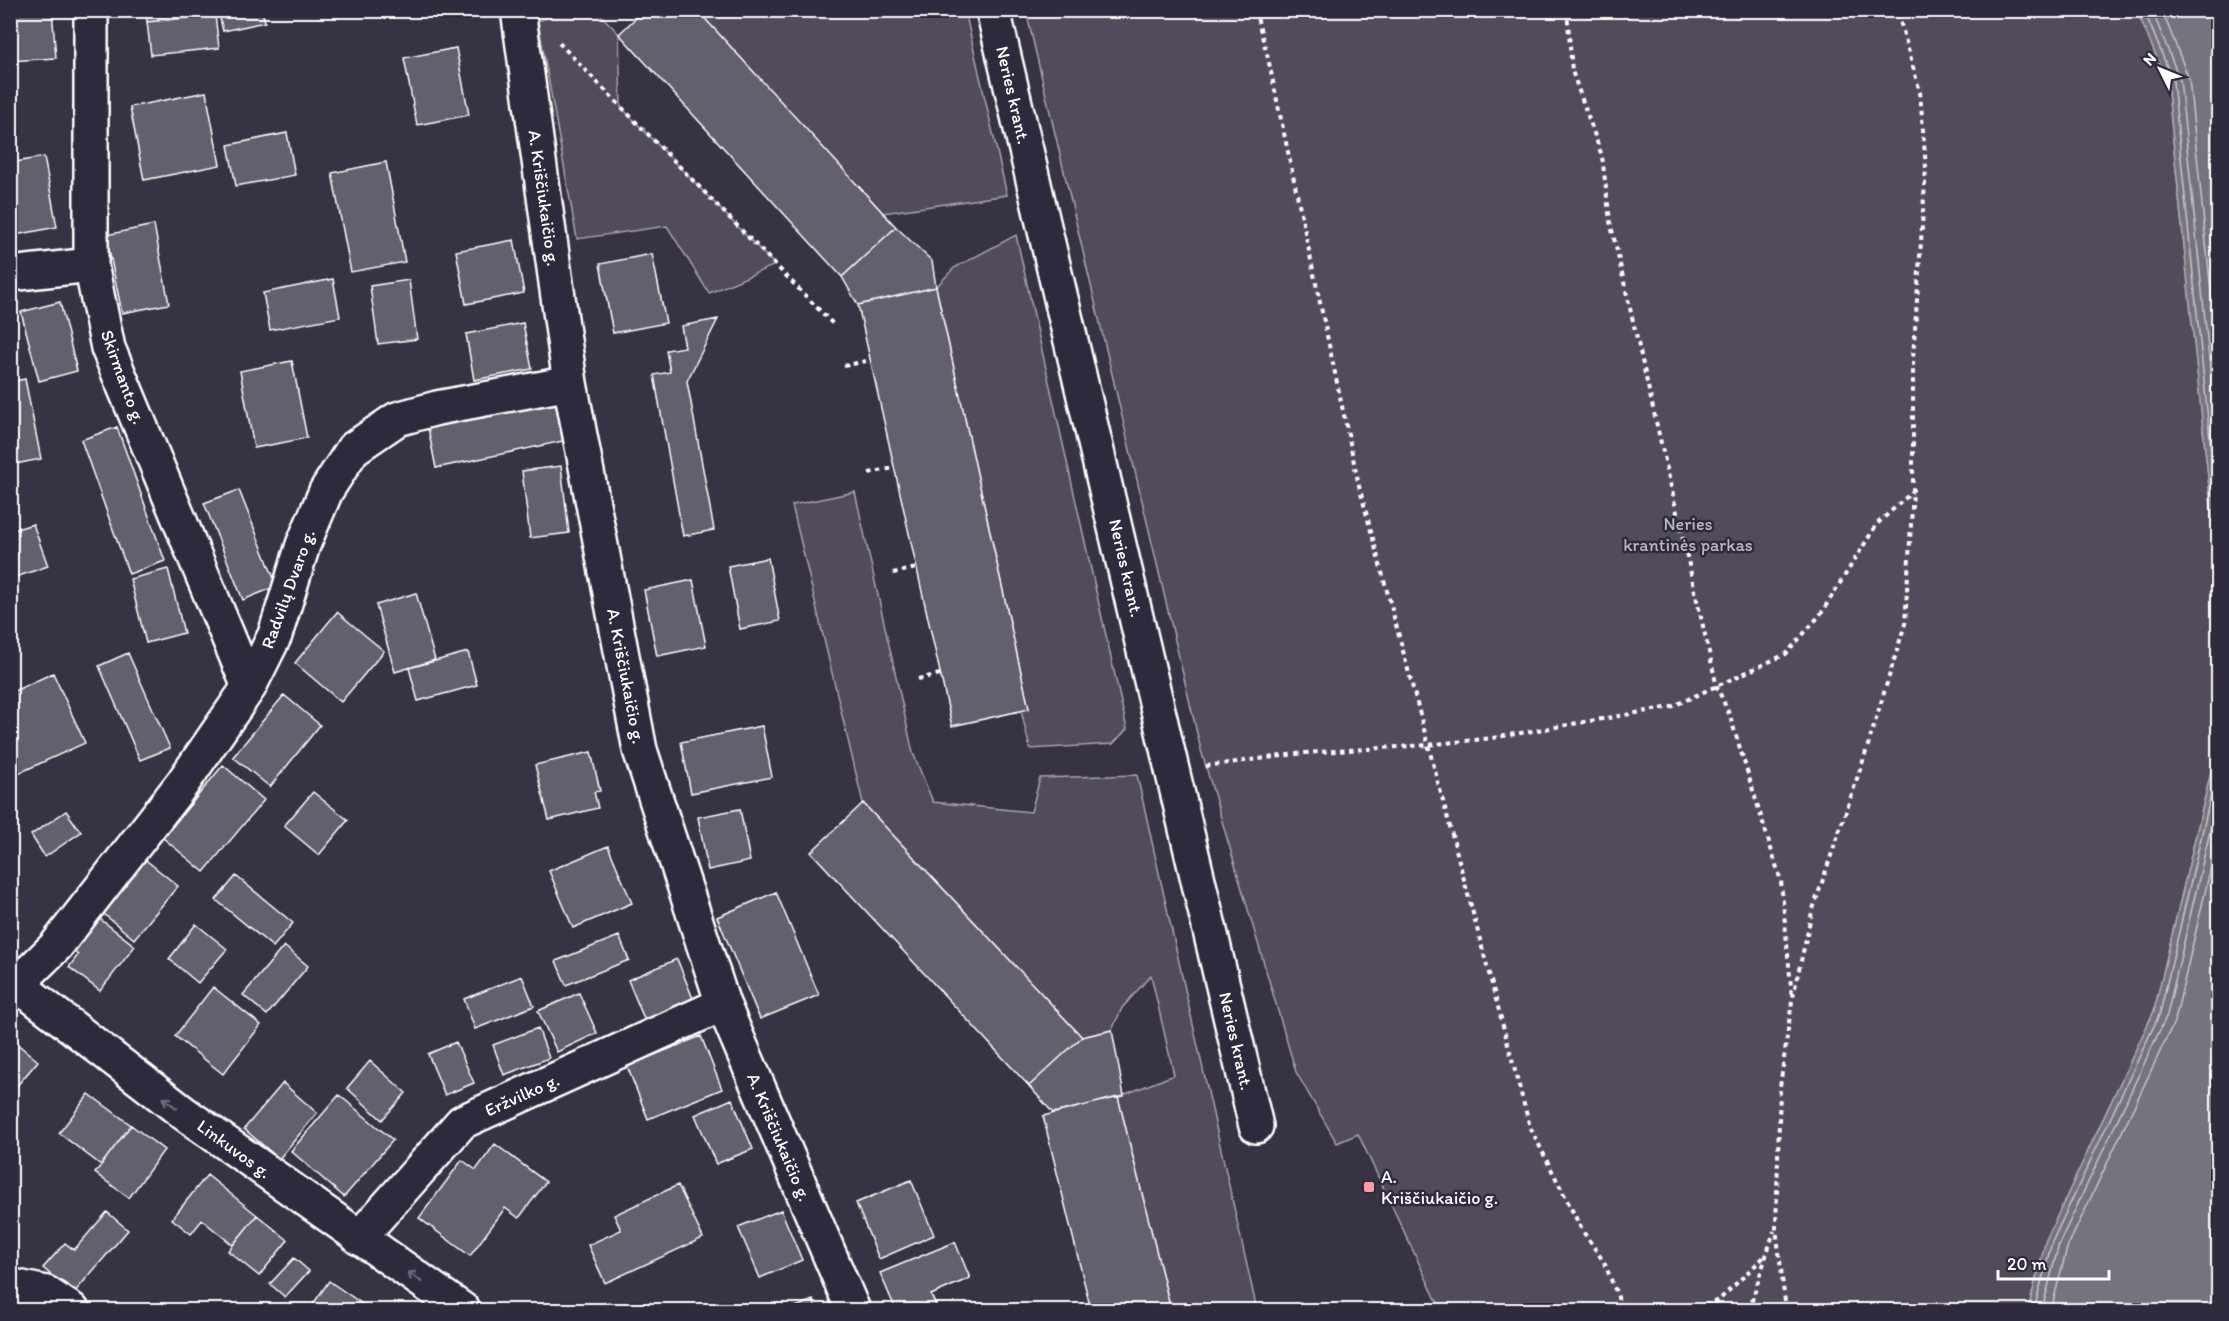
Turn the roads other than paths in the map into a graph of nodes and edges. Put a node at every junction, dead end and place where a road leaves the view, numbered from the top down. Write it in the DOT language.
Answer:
graph roads {
  1 [pos="91,10"];
  2 [pos="518,10"];
  3 [pos="993,10"];
  4 [pos="91,265"];
  5 [pos="10,274"];
  6 [pos="570,383"];
  7 [pos="249,687"];
  8 [pos="13,985"];
  9 [pos="723,1004"];
  10 [pos="1256,1126"];
  11 [pos="358,1238"];
  12 [pos="10,1287"];
  13 [pos="72,1311"];
  14 [pos="463,1311"];
  15 [pos="853,1311"];
  1 -- 4 [label="street, Skirmanto g."];
  2 -- 6 [label="street, A. Kriščiukaičio g."];
  3 -- 10 [label="street, Neries krant."];
  4 -- 5 [label="street"];
  4 -- 7 [label="street, Skirmanto g."];
  6 -- 7 [label="street, Radvilų Dvaro g."];
  6 -- 9 [label="street, A. Kriščiukaičio g."];
  7 -- 8 [label="street, Radvilų Dvaro g."];
  11 -- 8 [label="street, Linkuvos g., one-way"];
  9 -- 11 [label="street, Eržvilko g."];
  9 -- 15 [label="street, A. Kriščiukaičio g."];
  14 -- 11 [label="street, Linkuvos g., one-way"];
  12 -- 13 [label="street"];
}
